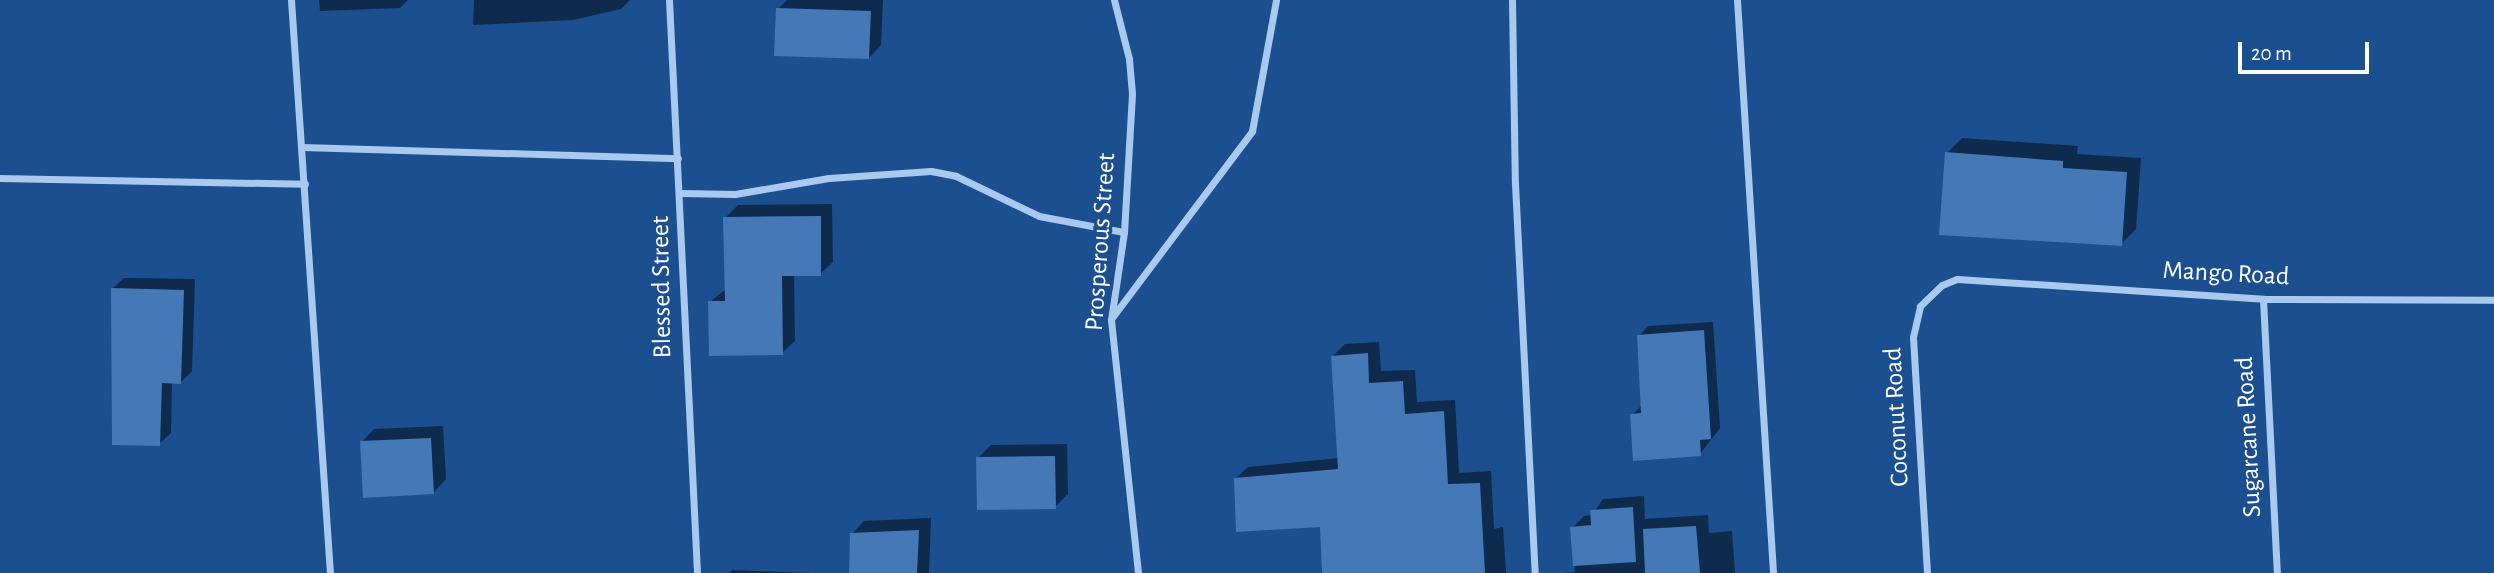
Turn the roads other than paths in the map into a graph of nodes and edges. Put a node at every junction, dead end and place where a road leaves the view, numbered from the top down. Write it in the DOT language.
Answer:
graph roads {
  1 [pos="291,0"];
  2 [pos="669,0"];
  3 [pos="1114,0"];
  4 [pos="1276,0"];
  5 [pos="1512,0"];
  6 [pos="1737,0"];
  7 [pos="302,146"];
  8 [pos="678,158"];
  9 [pos="0,178"];
  10 [pos="305,184"];
  11 [pos="681,193"];
  12 [pos="1124,232"];
  13 [pos="1957,279"];
  14 [pos="2263,299"];
  15 [pos="2494,300"];
  16 [pos="1111,320"];
  17 [pos="330,573"];
  18 [pos="697,573"];
  19 [pos="1138,573"];
  20 [pos="1535,573"];
  21 [pos="1773,573"];
  22 [pos="1927,573"];
  23 [pos="2277,573"];
  1 -- 7 [label="street"];
  2 -- 8 [label="street, Blessed Street"];
  3 -- 12 [label="street, Prosperous Street"];
  4 -- 16 [label="street"];
  5 -- 20 [label="street"];
  6 -- 21 [label="street"];
  7 -- 8 [label="street"];
  7 -- 10 [label="street"];
  8 -- 11 [label="street, Blessed Street"];
  9 -- 10 [label="street"];
  10 -- 17 [label="street"];
  11 -- 12 [label="street"];
  11 -- 18 [label="street, Blessed Street"];
  12 -- 16 [label="street, Prosperous Street"];
  13 -- 14 [label="street, Mango Road"];
  13 -- 22 [label="street, Coconut Road"];
  14 -- 15 [label="street, Mango Road"];
  14 -- 23 [label="street, Sugarcane Road"];
  16 -- 19 [label="street, Prosperous Street"];
}
